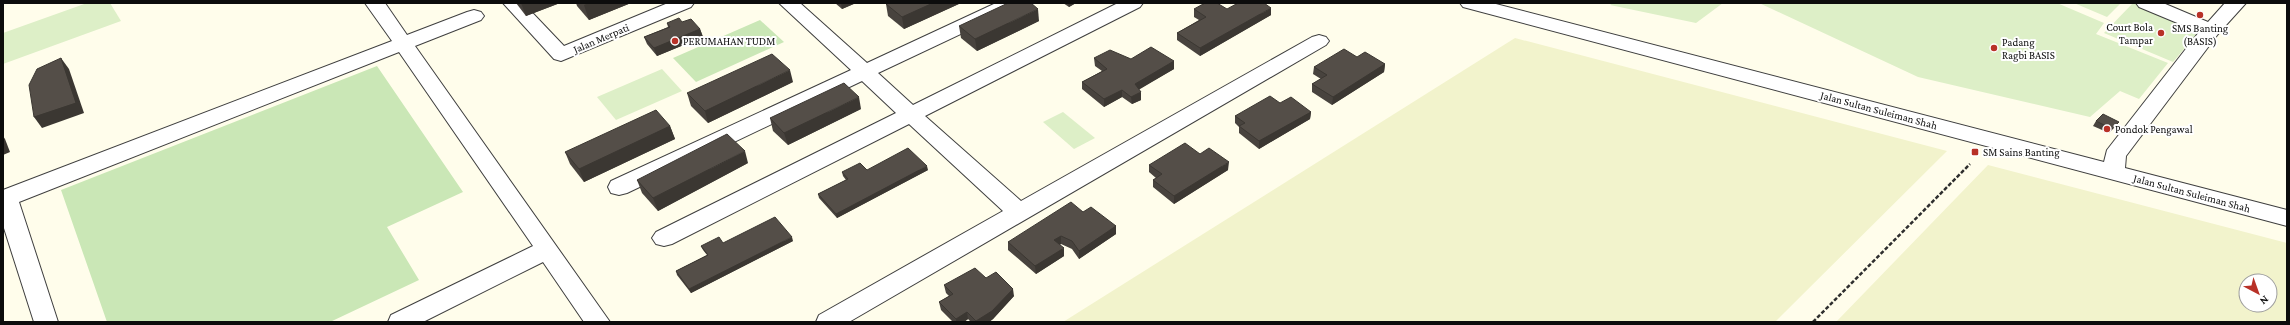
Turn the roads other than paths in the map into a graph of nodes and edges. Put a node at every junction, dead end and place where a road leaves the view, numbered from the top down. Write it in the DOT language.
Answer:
graph roads {
  1 [pos="375,3"];
  2 [pos="512,3"];
  3 [pos="684,3"];
  4 [pos="790,3"];
  5 [pos="1011,3"];
  6 [pos="1133,3"];
  7 [pos="1470,3"];
  8 [pos="2146,3"];
  9 [pos="2236,3"];
  10 [pos="474,16"];
  11 [pos="2211,30"];
  12 [pos="1319,41"];
  13 [pos="404,43"];
  14 [pos="864,72"];
  15 [pos="911,114"];
  16 [pos="2114,172"];
  17 [pos="619,187"];
  18 [pos="4,199"];
  19 [pos="1019,213"];
  20 [pos="2287,218"];
  21 [pos="664,238"];
  22 [pos="548,250"];
  23 [pos="46,322"];
  24 [pos="400,322"];
  25 [pos="598,322"];
  26 [pos="828,322"];
  1 -- 13 [label="street"];
  2 -- 3 [label="street, Jalan Merpati"];
  4 -- 14 [label="street"];
  5 -- 14 [label="street"];
  6 -- 15 [label="street"];
  7 -- 16 [label="street, Jalan Sultan Suleiman Shah"];
  8 -- 11 [label="street"];
  9 -- 11 [label="street"];
  10 -- 13 [label="street"];
  11 -- 16 [label="street"];
  12 -- 19 [label="street"];
  13 -- 18 [label="street"];
  13 -- 22 [label="street"];
  14 -- 15 [label="street"];
  14 -- 17 [label="street"];
  15 -- 19 [label="street"];
  15 -- 21 [label="street"];
  16 -- 20 [label="street, Jalan Sultan Suleiman Shah"];
  18 -- 23 [label="street"];
  19 -- 26 [label="street"];
  22 -- 24 [label="street"];
  22 -- 25 [label="street"];
}
